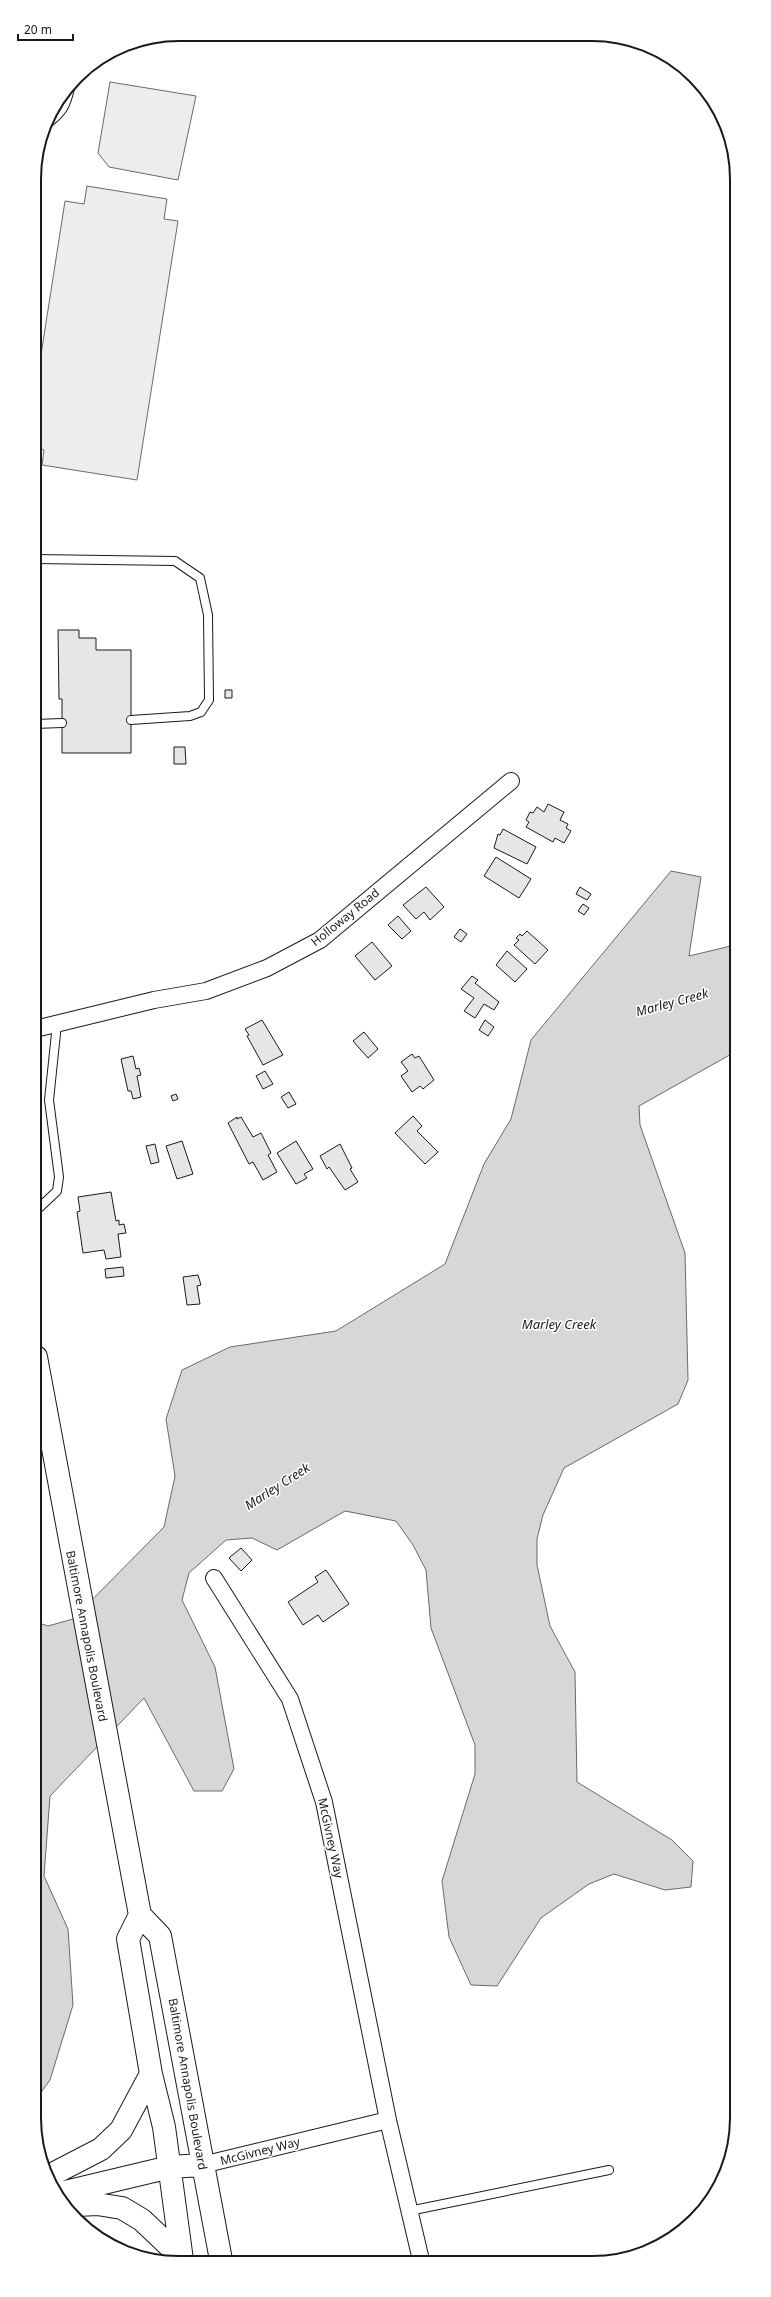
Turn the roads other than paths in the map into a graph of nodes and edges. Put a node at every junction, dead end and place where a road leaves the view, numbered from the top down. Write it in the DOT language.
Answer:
graph roads {
  1 [pos="69,96"];
  2 [pos="55,119"];
  3 [pos="41,559"];
  4 [pos="131,720"];
  5 [pos="62,723"];
  6 [pos="41,724"];
  7 [pos="511,782"];
  8 [pos="57,1024"];
  9 [pos="41,1028"];
  10 [pos="41,1206"];
  11 [pos="41,1384"];
  12 [pos="214,1578"];
  13 [pos="140,1914"];
  14 [pos="151,2074"];
  15 [pos="388,2120"];
  16 [pos="202,2165"];
  17 [pos="170,2167"];
  18 [pos="608,2170"];
  19 [pos="58,2185"];
  20 [pos="59,2187"];
  21 [pos="64,2195"];
  22 [pos="409,2211"];
  23 [pos="180,2256"];
  24 [pos="182,2256"];
  25 [pos="220,2256"];
  26 [pos="420,2256"];
  1 -- 2 [label="lane"];
  3 -- 4 [label="lane"];
  5 -- 6 [label="lane"];
  7 -- 8 [label="street, Holloway Road"];
  8 -- 9 [label="street, Holloway Road"];
  8 -- 10 [label="lane"];
  11 -- 13 [label="main road, Baltimore Annapolis Boulevard"];
  12 -- 15 [label="street, McGivney Way"];
  13 -- 14 [label="main road"];
  13 -- 16 [label="main road, Baltimore Annapolis Boulevard"];
  14 -- 17 [label="main road"];
  14 -- 19 [label="main road"];
  15 -- 16 [label="street, McGivney Way"];
  15 -- 22 [label="street, McGivney Way"];
  16 -- 17 [label="main road"];
  16 -- 25 [label="main road, Baltimore Annapolis Boulevard"];
  17 -- 20 [label="main road"];
  17 -- 24 [label="main road"];
  18 -- 22 [label="lane"];
  21 -- 23 [label="main road"];
  22 -- 26 [label="street, McGivney Way"];
}
